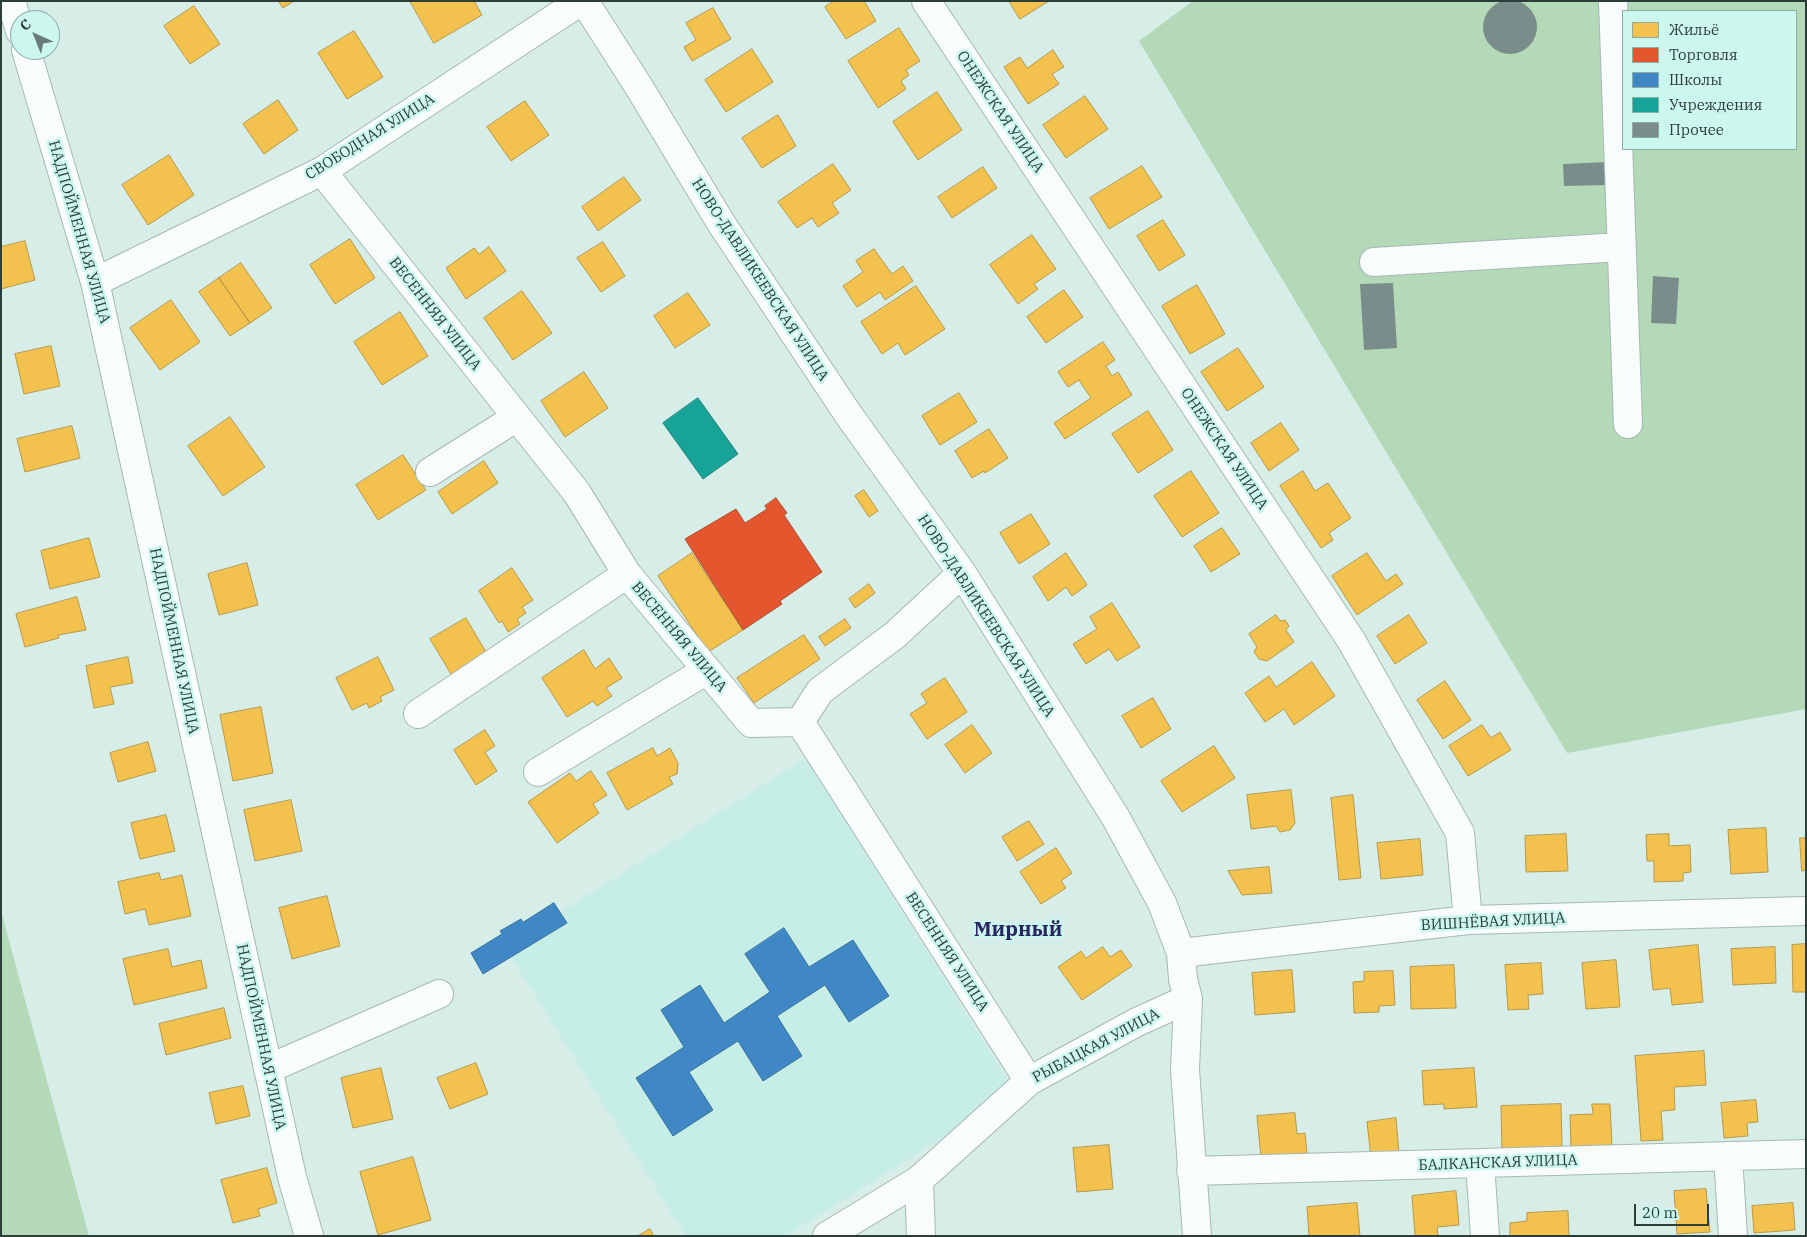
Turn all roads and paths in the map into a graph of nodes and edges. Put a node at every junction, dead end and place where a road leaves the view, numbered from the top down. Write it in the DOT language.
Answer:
graph roads {
  1 [pos="582,1"];
  2 [pos="926,1"];
  3 [pos="1612,1"];
  4 [pos="29,60"];
  5 [pos="322,170"];
  6 [pos="1621,247"];
  7 [pos="1374,262"];
  8 [pos="95,282"];
  9 [pos="517,417"];
  10 [pos="1628,424"];
  11 [pos="430,472"];
  12 [pos="962,573"];
  13 [pos="627,574"];
  14 [pos="707,670"];
  15 [pos="418,714"];
  16 [pos="800,722"];
  17 [pos="538,772"];
  18 [pos="1806,911"];
  19 [pos="1468,920"];
  20 [pos="1181,953"];
  21 [pos="439,994"];
  22 [pos="1188,999"];
  23 [pos="268,1069"];
  24 [pos="1029,1081"];
  25 [pos="1806,1154"];
  26 [pos="1728,1156"];
  27 [pos="1480,1163"];
  28 [pos="1191,1171"];
  29 [pos="919,1180"];
  30 [pos="309,1236"];
  31 [pos="827,1236"];
  32 [pos="921,1236"];
  33 [pos="1197,1236"];
  34 [pos="1484,1236"];
  35 [pos="1733,1236"];
  1 -- 5 [label="street, СВОБОДНАЯ УЛИЦА"];
  1 -- 12 [label="street, НОВО-ДАВЛИКЕЕВСКАЯ УЛИЦА"];
  2 -- 19 [label="street, ОНЕЖСКАЯ УЛИЦА"];
  3 -- 6 [label="street"];
  4 -- 8 [label="street, НАДПОЙМЕННАЯ УЛИЦА"];
  5 -- 8 [label="street, СВОБОДНАЯ УЛИЦА"];
  5 -- 9 [label="street, ВЕСЕННЯЯ УЛИЦА"];
  6 -- 7 [label="street"];
  6 -- 10 [label="street"];
  8 -- 23 [label="street, НАДПОЙМЕННАЯ УЛИЦА"];
  9 -- 11 [label="street"];
  9 -- 13 [label="street, ВЕСЕННЯЯ УЛИЦА"];
  12 -- 16 [label="street"];
  12 -- 20 [label="street, НОВО-ДАВЛИКЕЕВСКАЯ УЛИЦА"];
  13 -- 14 [label="street, ВЕСЕННЯЯ УЛИЦА"];
  13 -- 15 [label="street"];
  14 -- 16 [label="street, ВЕСЕННЯЯ УЛИЦА"];
  14 -- 17 [label="street"];
  16 -- 24 [label="street, ВЕСЕННЯЯ УЛИЦА"];
  18 -- 19 [label="street, ВИШНЁВАЯ УЛИЦА"];
  19 -- 20 [label="street, ВИШНЁВАЯ УЛИЦА"];
  20 -- 22 [label="street, НОВО-ДАВЛИКЕЕВСКАЯ УЛИЦА"];
  21 -- 23 [label="street"];
  22 -- 24 [label="street, РЫБАЦКАЯ УЛИЦА"];
  22 -- 28 [label="street, НОВО-ДАВЛИКЕЕВСКАЯ УЛИЦА"];
  23 -- 30 [label="street, НАДПОЙМЕННАЯ УЛИЦА"];
  24 -- 29 [label="street, РЫБАЦКАЯ УЛИЦА"];
  25 -- 26 [label="street, БАЛКАНСКАЯ УЛИЦА"];
  26 -- 27 [label="street, БАЛКАНСКАЯ УЛИЦА"];
  26 -- 35 [label="street"];
  27 -- 28 [label="street, БАЛКАНСКАЯ УЛИЦА"];
  27 -- 34 [label="street"];
  28 -- 33 [label="street, НОВО-ДАВЛИКЕЕВСКАЯ УЛИЦА"];
  29 -- 31 [label="street, РЫБАЦКАЯ УЛИЦА"];
  29 -- 32 [label="street"];
}
